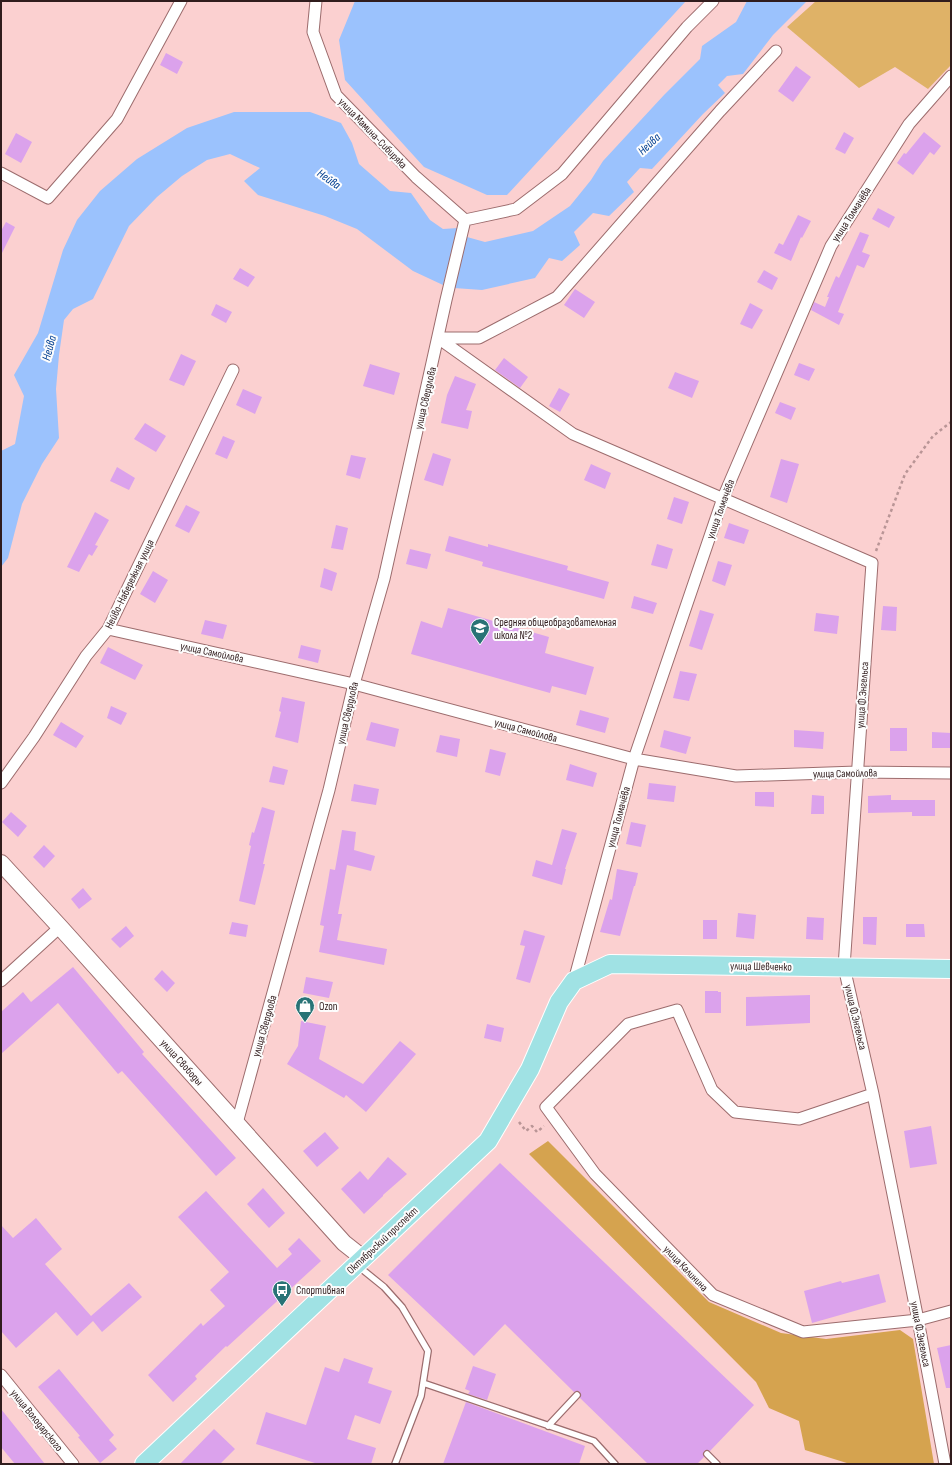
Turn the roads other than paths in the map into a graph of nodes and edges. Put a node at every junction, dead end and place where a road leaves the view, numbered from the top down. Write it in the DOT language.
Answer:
graph roads {
  1 [pos="180,1"];
  2 [pos="316,1"];
  3 [pos="713,1"];
  4 [pos="776,52"];
  5 [pos="951,76"];
  6 [pos="1,173"];
  7 [pos="465,220"];
  8 [pos="438,338"];
  9 [pos="233,370"];
  10 [pos="723,498"];
  11 [pos="108,630"];
  12 [pos="354,684"];
  13 [pos="634,759"];
  14 [pos="857,772"];
  15 [pos="951,773"];
  16 [pos="1,783"];
  17 [pos="1,864"];
  18 [pos="60,927"];
  19 [pos="844,967"];
  20 [pos="951,969"];
  21 [pos="1,981"];
  22 [pos="574,981"];
  23 [pos="873,1094"];
  24 [pos="237,1123"];
  25 [pos="360,1261"];
  26 [pos="951,1312"];
  27 [pos="918,1320"];
  28 [pos="1,1375"];
  29 [pos="423,1383"];
  30 [pos="577,1395"];
  31 [pos="548,1426"];
  32 [pos="706,1454"];
  33 [pos="74,1464"];
  34 [pos="144,1464"];
  35 [pos="395,1464"];
  36 [pos="615,1464"];
  37 [pos="717,1464"];
  38 [pos="945,1464"];
  1 -- 6 [label="street"];
  2 -- 7 [label="street, улица Мамина-Сибиряка"];
  3 -- 7 [label="street"];
  4 -- 8 [label="street"];
  5 -- 10 [label="street, улица Толмачёва"];
  7 -- 8 [label="street, улица Свердлова"];
  8 -- 10 [label="street"];
  8 -- 12 [label="street, улица Свердлова"];
  9 -- 11 [label="street, Нейво-Набережная улица"];
  10 -- 13 [label="street, улица Толмачёва"];
  10 -- 14 [label="street, улица Ф.Энгельса"];
  11 -- 12 [label="street, улица Самойлова"];
  11 -- 16 [label="street, Нейво-Набережная улица"];
  12 -- 13 [label="street, улица Самойлова"];
  12 -- 24 [label="street, улица Свердлова"];
  13 -- 14 [label="street, улица Самойлова"];
  13 -- 22 [label="street, улица Толмачёва"];
  14 -- 15 [label="street, улица Самойлова"];
  14 -- 19 [label="street, улица Ф.Энгельса"];
  17 -- 18 [label="main road, улица Свободы"];
  18 -- 21 [label="street"];
  18 -- 24 [label="main road, улица Свободы"];
  19 -- 20 [label="main road, улица Шевченко"];
  19 -- 22 [label="main road, улица Шевченко"];
  19 -- 23 [label="street, улица Ф.Энгельса"];
  22 -- 25 [label="main road, Октябрьский проспект"];
  23 -- 27 [label="street, улица Ф.Энгельса"];
  23 -- 27 [label="street, улица Калинина"];
  24 -- 25 [label="main road, улица Свободы"];
  25 -- 29 [label="lane"];
  25 -- 34 [label="main road, Октябрьский проспект"];
  26 -- 27 [label="street, улица Калинина"];
  27 -- 38 [label="street, улица Ф.Энгельса"];
  28 -- 33 [label="street, улица Володарского"];
  29 -- 31 [label="lane"];
  29 -- 35 [label="lane"];
  30 -- 31 [label="lane"];
  31 -- 36 [label="lane"];
  32 -- 37 [label="lane"];
}
